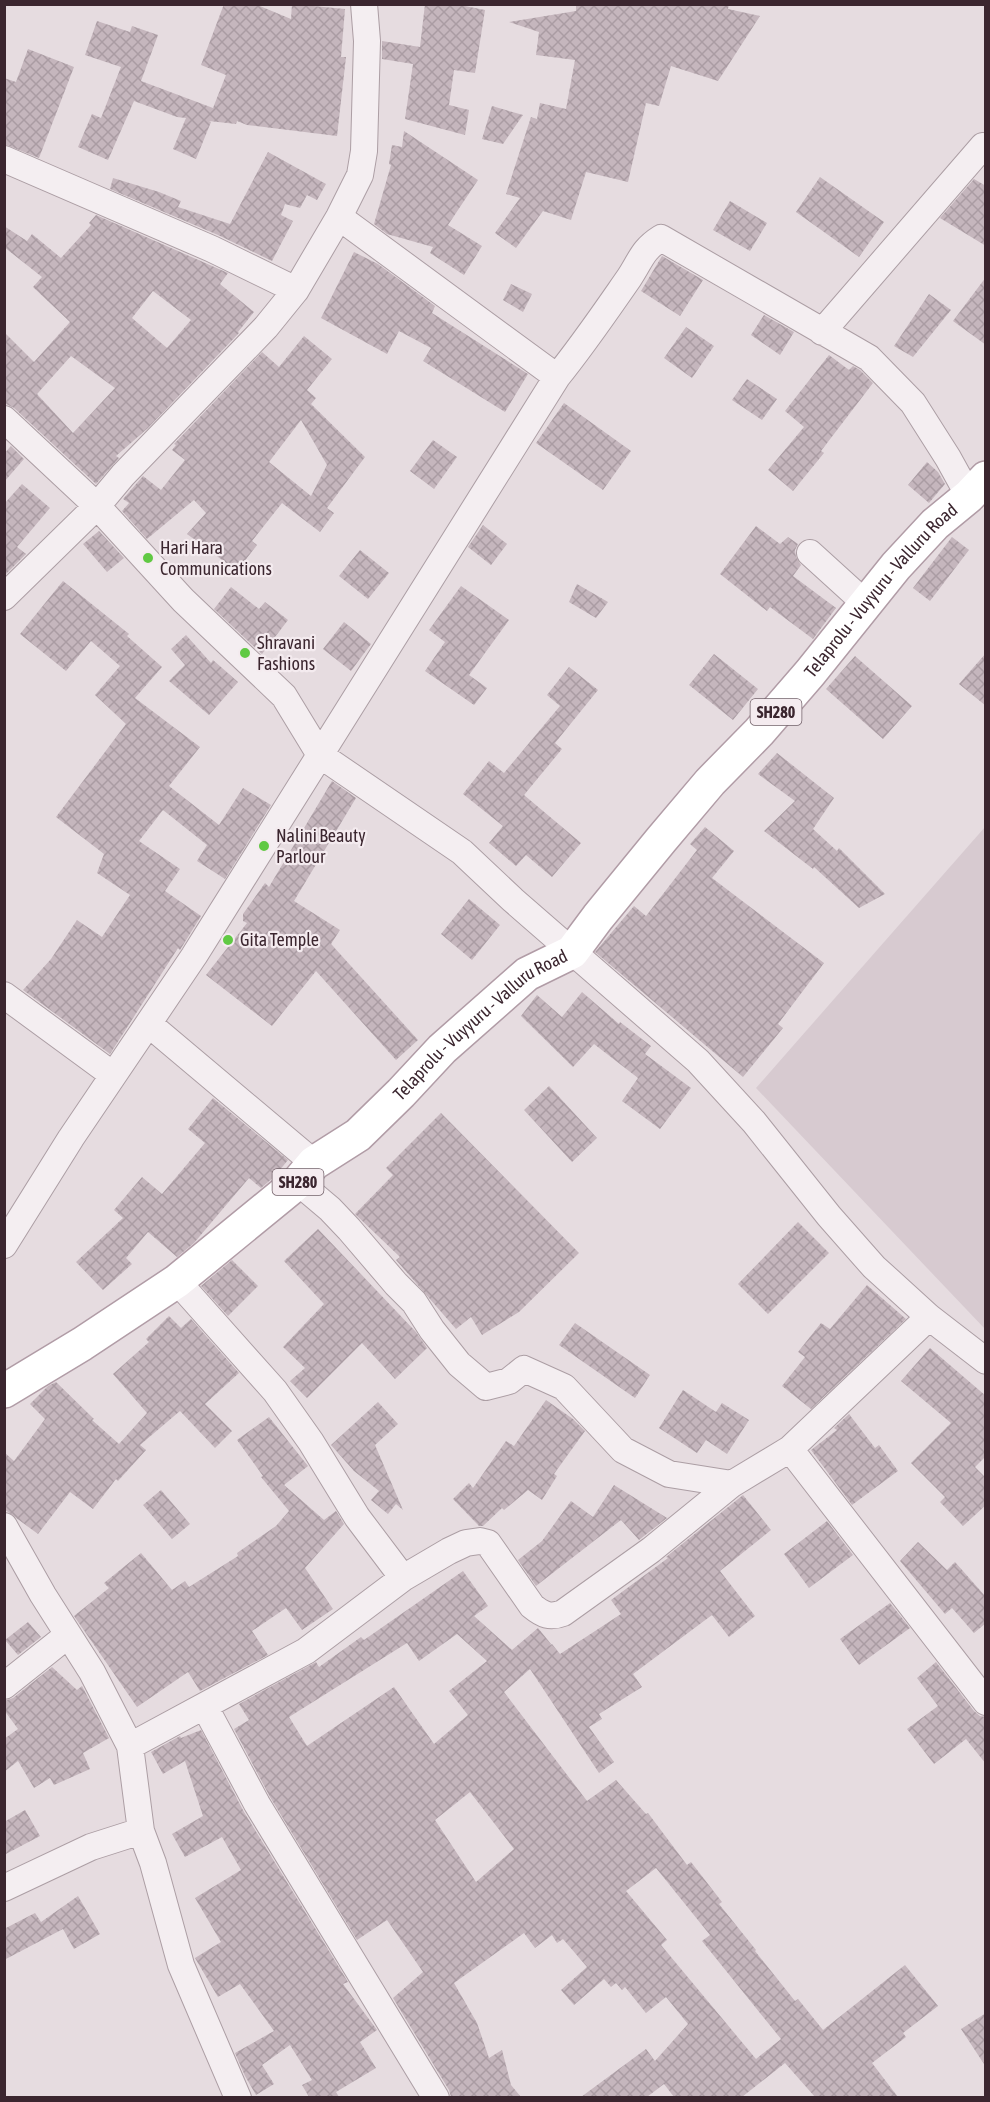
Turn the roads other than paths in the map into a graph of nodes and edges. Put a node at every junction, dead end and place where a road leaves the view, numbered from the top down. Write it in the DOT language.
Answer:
graph roads {
  1 [pos="364,4"];
  2 [pos="983,146"];
  3 [pos="4,159"];
  4 [pos="339,217"];
  5 [pos="296,290"];
  6 [pos="822,332"];
  7 [pos="557,377"];
  8 [pos="4,419"];
  9 [pos="977,487"];
  10 [pos="97,506"];
  11 [pos="810,553"];
  12 [pos="4,597"];
  13 [pos="865,603"];
  14 [pos="320,755"];
  15 [pos="572,952"];
  16 [pos="4,995"];
  17 [pos="150,1025"];
  18 [pos="113,1075"];
  19 [pos="306,1173"];
  20 [pos="4,1245"];
  21 [pos="177,1281"];
  22 [pos="929,1317"];
  23 [pos="986,1361"];
  24 [pos="4,1391"];
  25 [pos="790,1449"];
  26 [pos="732,1484"];
  27 [pos="4,1526"];
  28 [pos="403,1578"];
  29 [pos="68,1635"];
  30 [pos="4,1686"];
  31 [pos="986,1702"];
  32 [pos="205,1707"];
  33 [pos="130,1746"];
  34 [pos="141,1831"];
  35 [pos="4,1888"];
  36 [pos="427,2095"];
  37 [pos="238,2097"];
  1 -- 4 [label="street"];
  2 -- 6 [label="street"];
  3 -- 5 [label="street"];
  4 -- 5 [label="street"];
  4 -- 7 [label="street"];
  5 -- 10 [label="street"];
  6 -- 7 [label="street"];
  6 -- 9 [label="street"];
  7 -- 14 [label="street"];
  8 -- 10 [label="street"];
  9 -- 13 [label="main road, Telaprolu - Vuyyuru - Valluru Road / SH280"];
  10 -- 12 [label="street"];
  10 -- 14 [label="street"];
  11 -- 13 [label="street"];
  13 -- 15 [label="main road, Telaprolu - Vuyyuru - Valluru Road / SH280"];
  14 -- 15 [label="street"];
  14 -- 17 [label="street"];
  15 -- 19 [label="main road, Telaprolu - Vuyyuru - Valluru Road / SH280"];
  15 -- 22 [label="street"];
  16 -- 18 [label="street"];
  17 -- 18 [label="street"];
  17 -- 19 [label="street"];
  18 -- 20 [label="street"];
  19 -- 21 [label="main road, Telaprolu - Vuyyuru - Valluru Road / SH280"];
  19 -- 26 [label="street"];
  21 -- 24 [label="main road, Telaprolu - Vuyyuru - Valluru Road / SH280"];
  21 -- 28 [label="street"];
  22 -- 23 [label="street"];
  22 -- 25 [label="street"];
  25 -- 26 [label="street"];
  25 -- 31 [label="street"];
  26 -- 28 [label="street"];
  27 -- 29 [label="street"];
  28 -- 32 [label="street"];
  29 -- 30 [label="street"];
  29 -- 33 [label="street"];
  32 -- 33 [label="street"];
  32 -- 36 [label="street"];
  33 -- 34 [label="street"];
  34 -- 35 [label="street"];
  34 -- 37 [label="street"];
}
